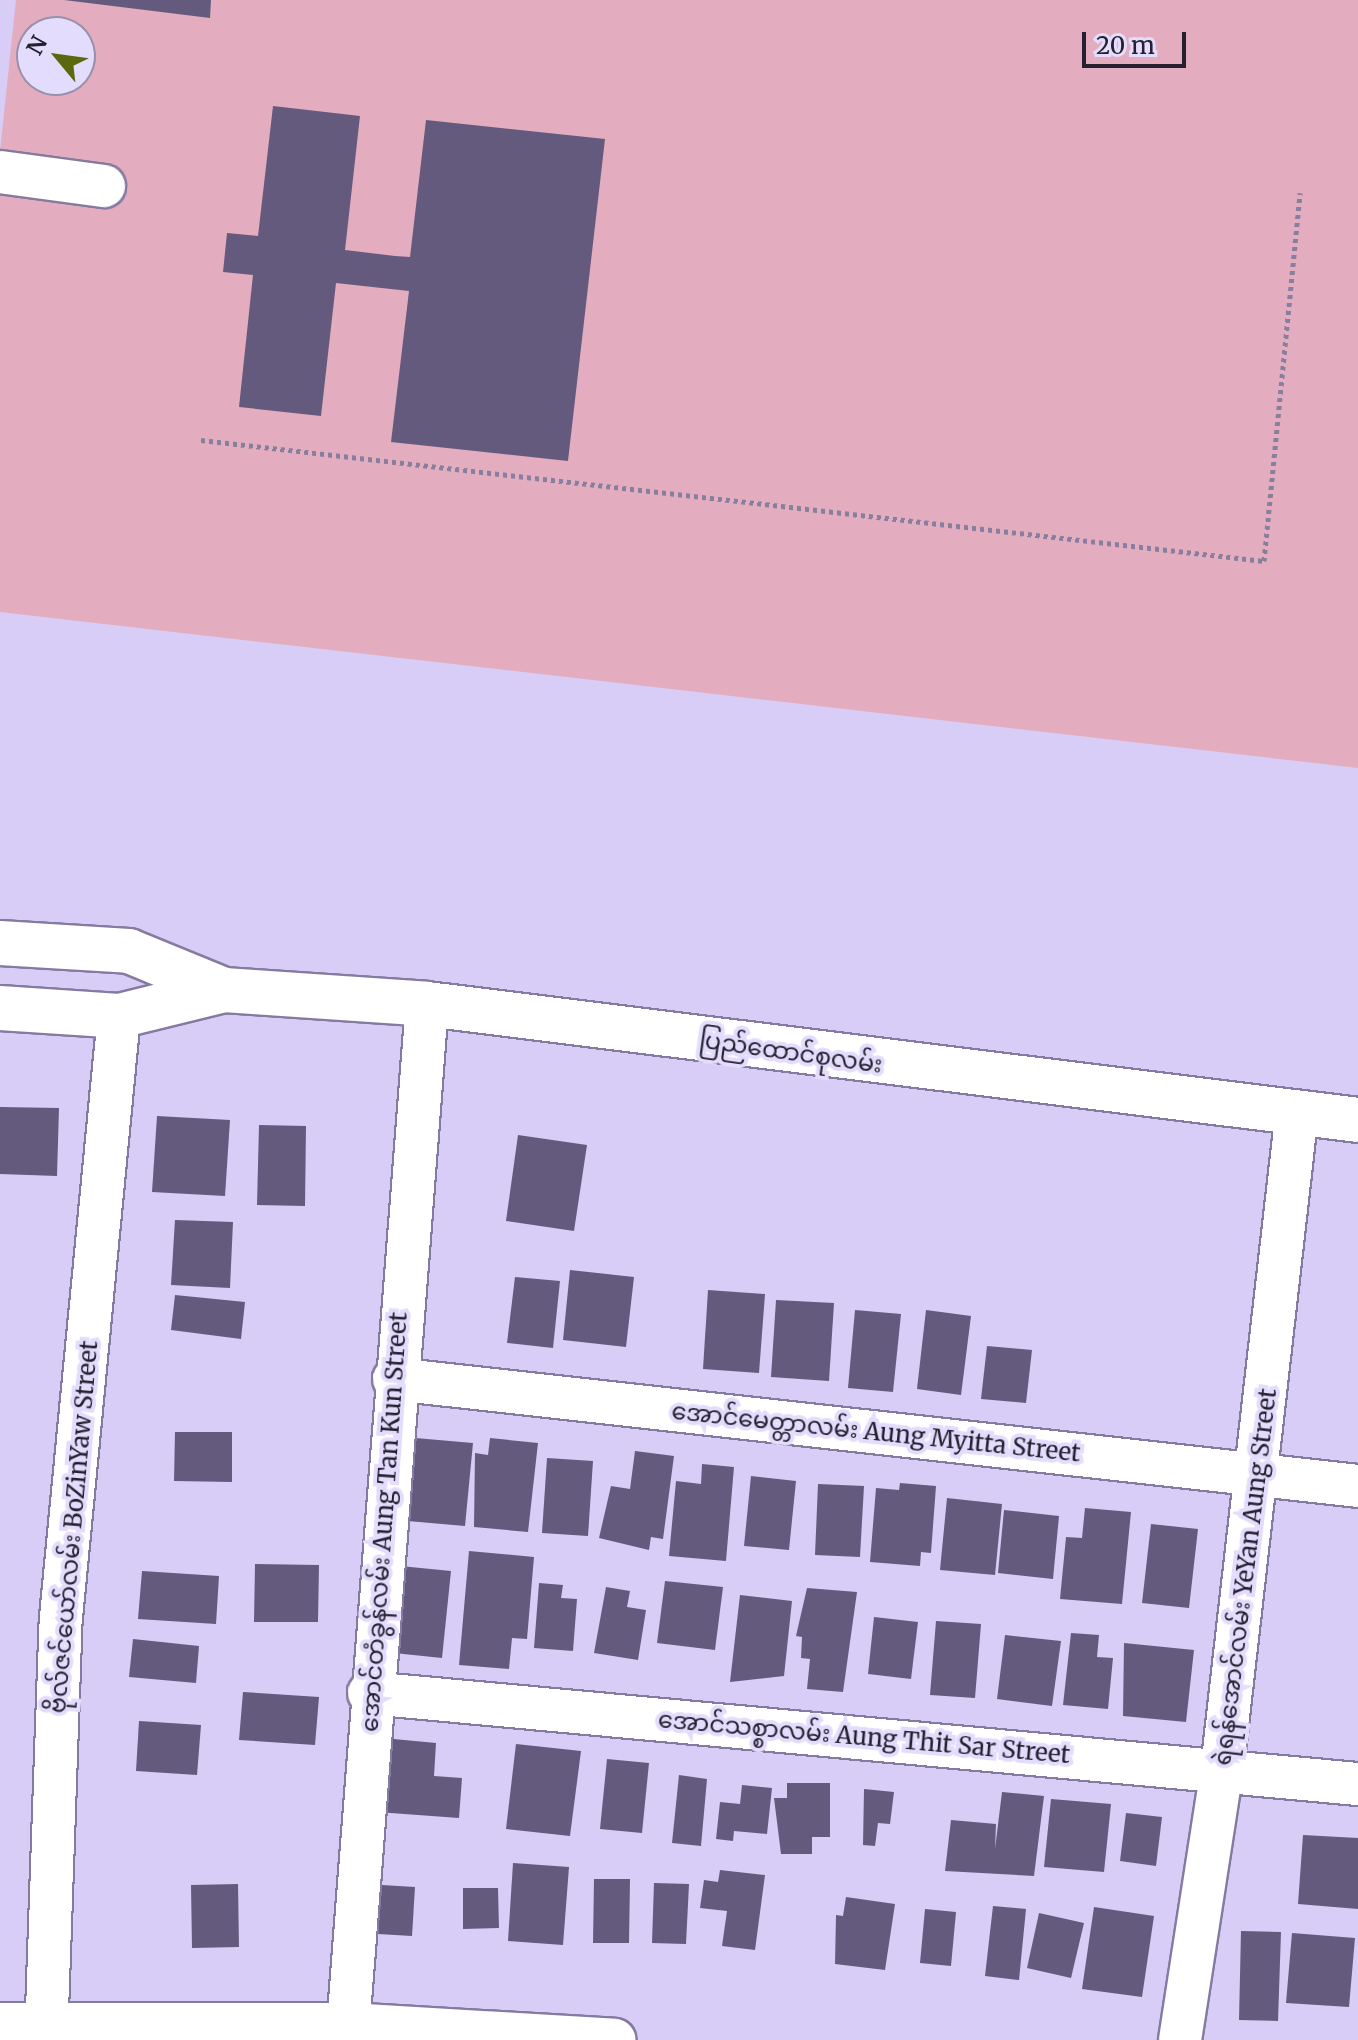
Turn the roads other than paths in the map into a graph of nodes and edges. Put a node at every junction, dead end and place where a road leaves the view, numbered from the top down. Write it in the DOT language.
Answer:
graph roads {
  1 [pos="0,172"];
  2 [pos="104,186"];
  3 [pos="0,943"];
  4 [pos="224,990"];
  5 [pos="427,1004"];
  6 [pos="0,1008"];
  7 [pos="119,1016"];
  8 [pos="1297,1112"];
  9 [pos="1358,1120"];
  10 [pos="394,1379"];
  11 [pos="1258,1475"];
  12 [pos="1358,1486"];
  13 [pos="369,1693"];
  14 [pos="1222,1769"];
  15 [pos="1358,1784"];
  16 [pos="0,2024"];
  17 [pos="46,2030"];
  18 [pos="347,2032"];
  19 [pos="615,2040"];
  20 [pos="1180,2040"];
  1 -- 2 [label="street"];
  3 -- 4 [label="main road, ပြည်ထောင်စုလမ်း"];
  4 -- 5 [label="main road, ပြည်ထောင်စုလမ်း"];
  4 -- 7 [label="main road, ပြည်ထောင်စုလမ်း"];
  5 -- 8 [label="main road, ပြည်ထောင်စုလမ်း"];
  5 -- 10 [label="street, အောင်တံခွန်လမ်း Aung Tan Kun Street"];
  6 -- 7 [label="main road, ပြည်ထောင်စုလမ်း"];
  7 -- 17 [label="street, ဗိုလ်ဇင်ယော်လမ်း BoZinYaw Street"];
  8 -- 9 [label="main road, ပြည်ထောင်စုလမ်း"];
  8 -- 11 [label="street, ရဲရန်အောင်လမ်း YeYan Aung Street"];
  10 -- 11 [label="street, အောင်မေတ္တာလမ်း Aung Myitta Street"];
  10 -- 13 [label="street, အောင်တံခွန်လမ်း Aung Tan Kun Street"];
  11 -- 12 [label="street, အောင်မေတ္တာလမ်း Aung Myitta Street"];
  11 -- 14 [label="street, ရဲရန်အောင်လမ်း YeYan Aung Street"];
  13 -- 14 [label="street, အောင်သစ္စာလမ်း Aung Thit Sar Street"];
  13 -- 18 [label="street, အောင်တံခွန်လမ်း Aung Tan Kun Street"];
  14 -- 15 [label="street, အောင်သစ္စာလမ်း Aung Thit Sar Street"];
  14 -- 20 [label="street, ရဲရန်အောင်လမ်း YeYan Aung Street"];
  16 -- 17 [label="street"];
  17 -- 18 [label="street"];
  18 -- 19 [label="street"];
}
